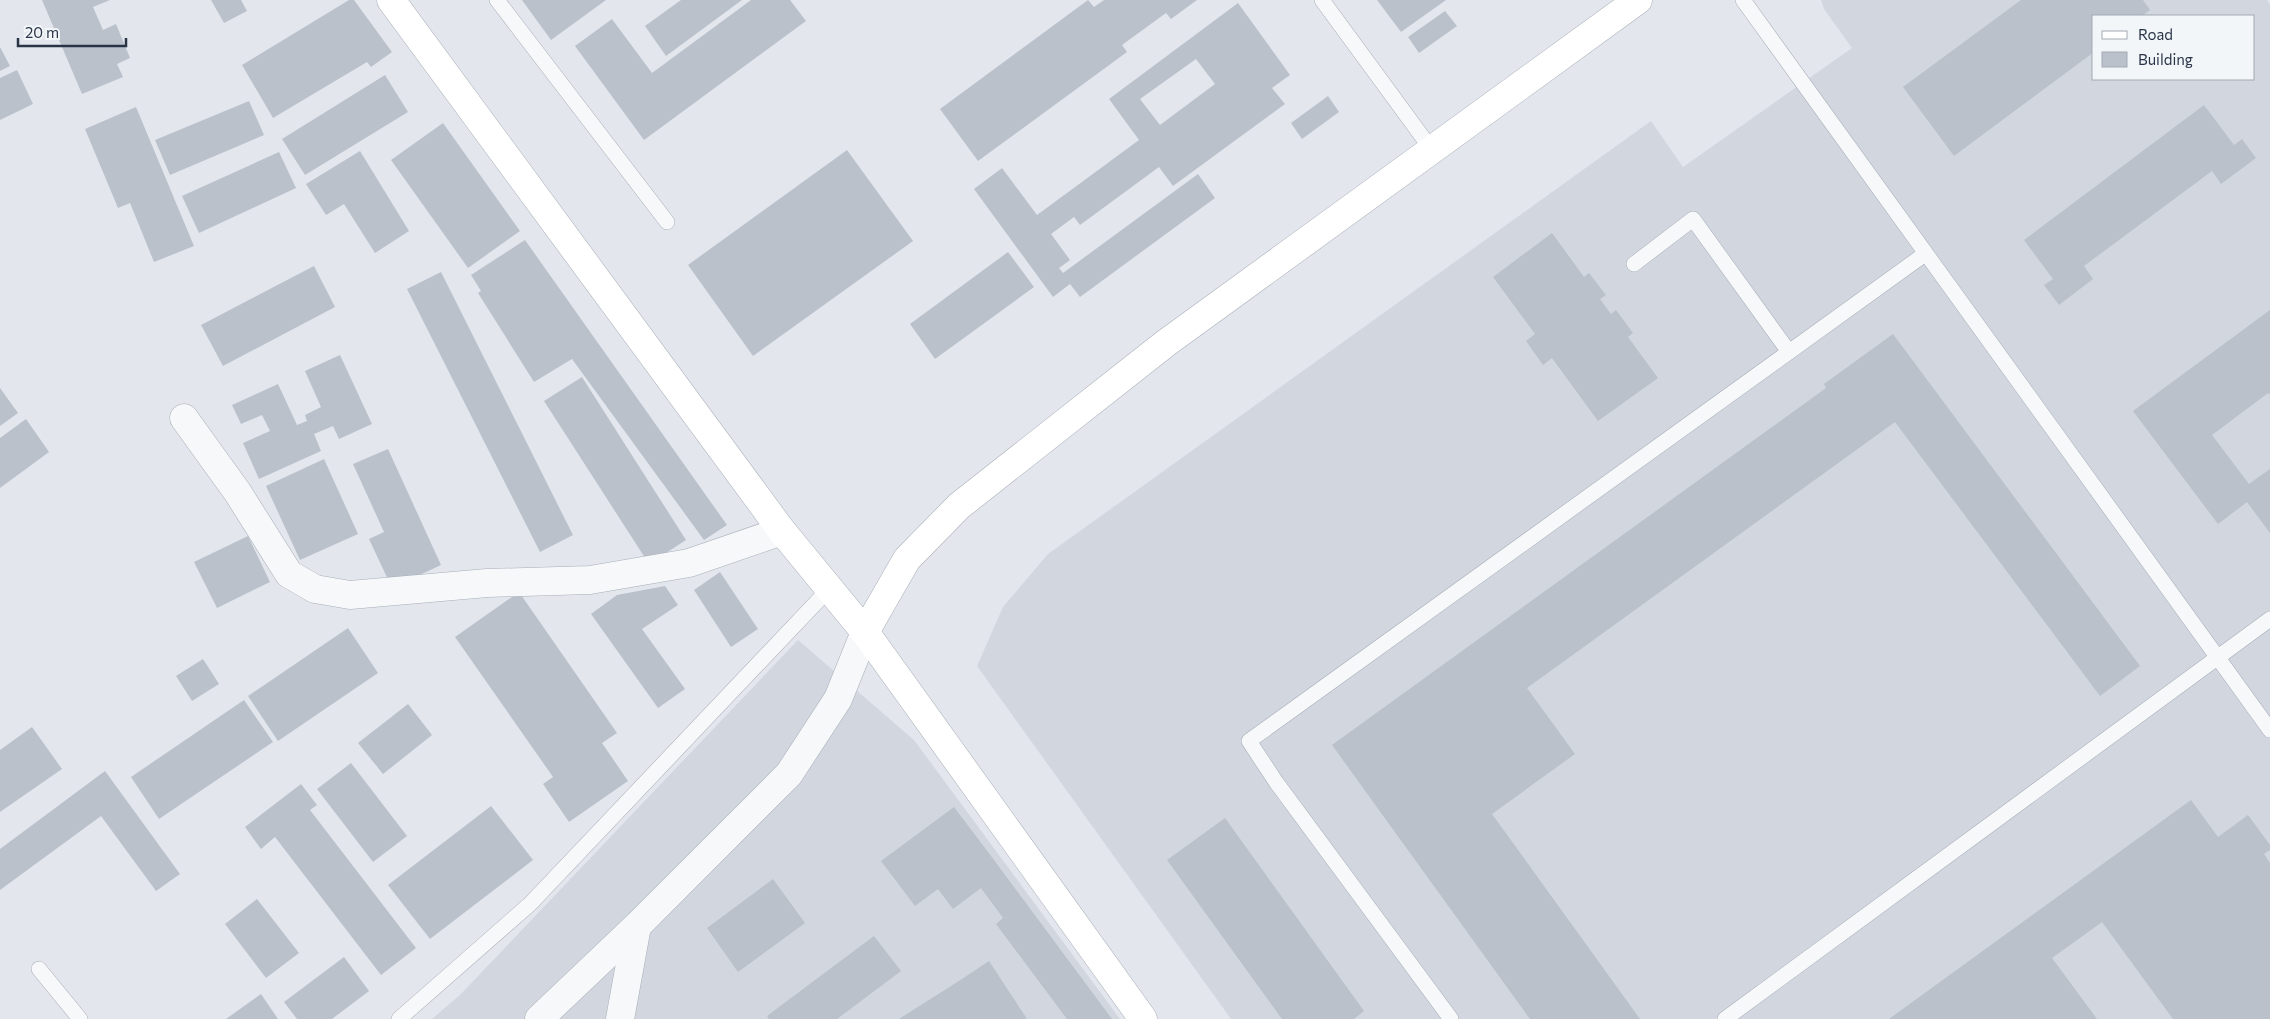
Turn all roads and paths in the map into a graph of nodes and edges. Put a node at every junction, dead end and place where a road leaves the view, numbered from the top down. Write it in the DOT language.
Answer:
graph roads {
  1 [pos="391,0"];
  2 [pos="497,0"];
  3 [pos="1322,0"];
  4 [pos="1638,0"];
  5 [pos="1743,0"];
  6 [pos="1432,150"];
  7 [pos="667,222"];
  8 [pos="1925,254"];
  9 [pos="1634,264"];
  10 [pos="1789,352"];
  11 [pos="184,418"];
  12 [pos="782,531"];
  13 [pos="829,588"];
  14 [pos="2270,619"];
  15 [pos="865,632"];
  16 [pos="2218,658"];
  17 [pos="2270,730"];
  18 [pos="637,926"];
  19 [pos="40,969"];
  20 [pos="80,1019"];
  21 [pos="399,1019"];
  22 [pos="539,1019"];
  23 [pos="620,1019"];
  24 [pos="1143,1019"];
  25 [pos="1451,1019"];
  26 [pos="1725,1019"];
  1 -- 12 [label="street"];
  2 -- 7 [label="lane"];
  3 -- 6 [label="lane"];
  4 -- 6 [label="street"];
  5 -- 8 [label="lane"];
  6 -- 15 [label="street"];
  8 -- 10 [label="lane"];
  8 -- 16 [label="lane"];
  9 -- 10 [label="lane"];
  10 -- 25 [label="lane"];
  11 -- 12 [label="street"];
  12 -- 13 [label="street"];
  13 -- 15 [label="street"];
  13 -- 21 [label="lane"];
  14 -- 16 [label="lane"];
  15 -- 18 [label="street"];
  15 -- 24 [label="street"];
  16 -- 17 [label="lane"];
  16 -- 26 [label="lane"];
  18 -- 22 [label="street"];
  18 -- 23 [label="street"];
  19 -- 20 [label="lane"];
}
